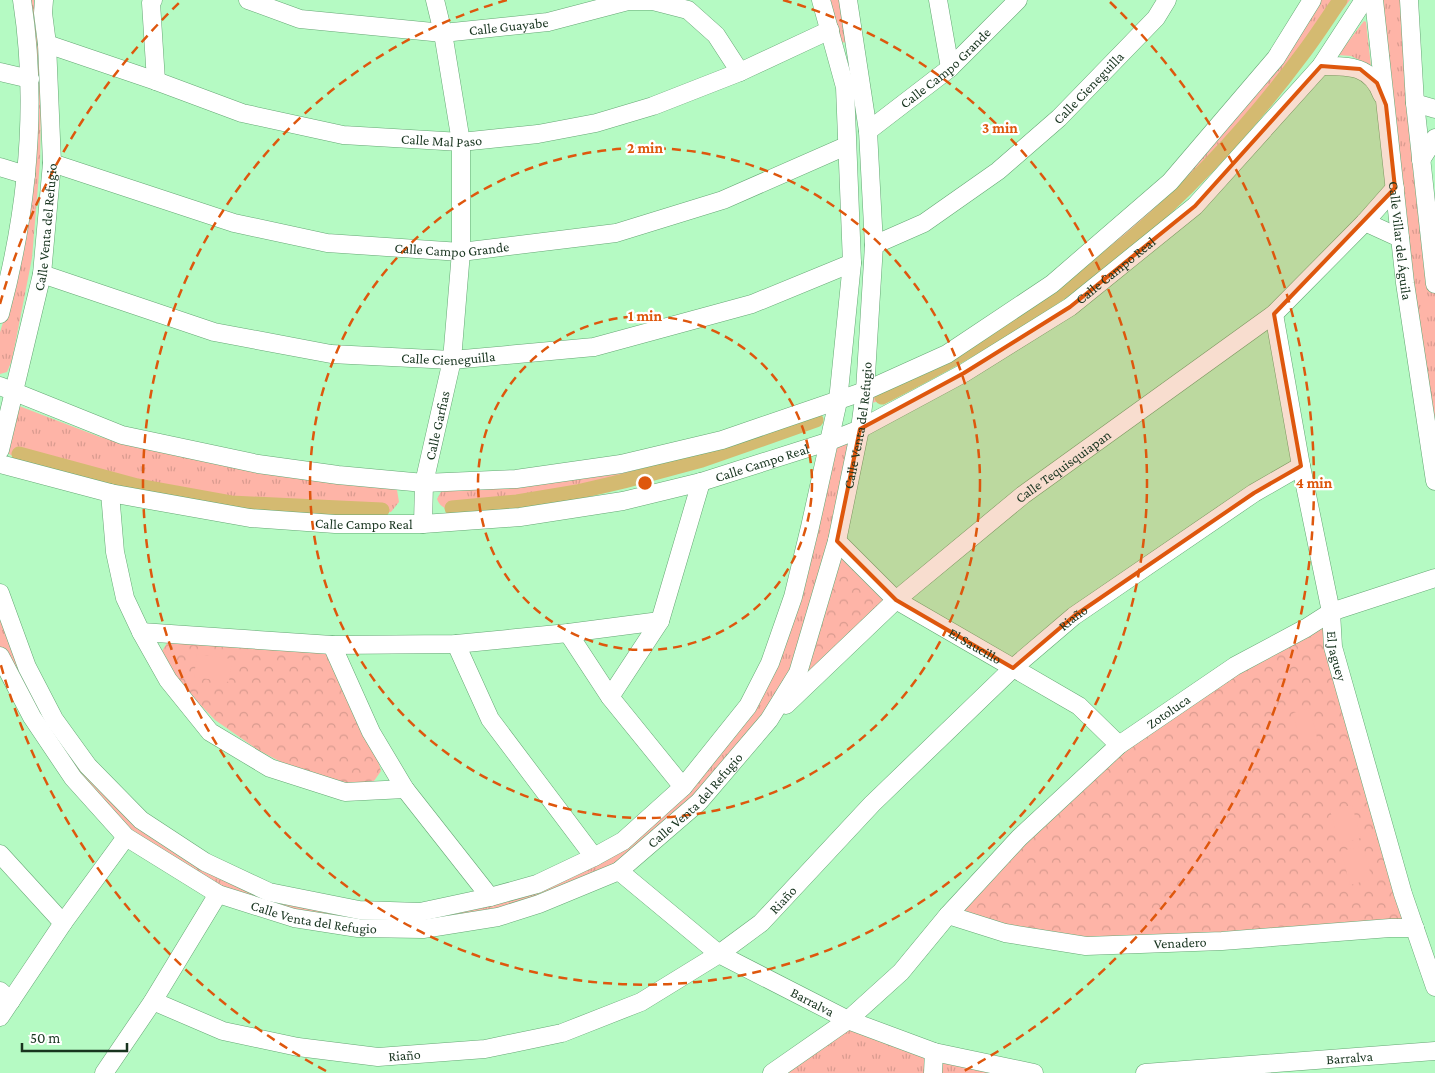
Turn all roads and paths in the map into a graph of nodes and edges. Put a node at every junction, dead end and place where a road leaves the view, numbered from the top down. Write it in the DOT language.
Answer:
graph roads {
  1 [pos="22,0"];
  2 [pos="44,0"];
  3 [pos="153,0"];
  4 [pos="248,0"];
  5 [pos="435,0"];
  6 [pos="821,0"];
  7 [pos="848,0"];
  8 [pos="938,0"];
  9 [pos="1018,0"];
  10 [pos="1167,0"];
  11 [pos="1312,0"];
  12 [pos="1364,0"];
  13 [pos="1374,0"];
  14 [pos="1409,0"];
  15 [pos="830,30"];
  16 [pos="443,33"];
  17 [pos="47,44"];
  18 [pos="1321,66"];
  19 [pos="950,68"];
  20 [pos="0,72"];
  21 [pos="740,72"];
  22 [pos="30,79"];
  23 [pos="156,81"];
  24 [pos="1415,103"];
  25 [pos="1386,105"];
  26 [pos="1435,109"];
  27 [pos="868,131"];
  28 [pos="1435,138"];
  29 [pos="461,142"];
  30 [pos="846,146"];
  31 [pos="1421,160"];
  32 [pos="52,163"];
  33 [pos="0,167"];
  34 [pos="26,175"];
  35 [pos="1395,188"];
  36 [pos="1365,222"];
  37 [pos="1400,238"];
  38 [pos="874,245"];
  39 [pos="461,252"];
  40 [pos="852,263"];
  41 [pos="6,265"];
  42 [pos="42,274"];
  43 [pos="1435,284"];
  44 [pos="0,314"];
  45 [pos="1274,314"];
  46 [pos="452,360"];
  47 [pos="7,389"];
  48 [pos="865,391"];
  49 [pos="838,401"];
  50 [pos="860,429"];
  51 [pos="830,441"];
  52 [pos="0,450"];
  53 [pos="0,464"];
  54 [pos="1301,466"];
  55 [pos="1435,480"];
  56 [pos="701,482"];
  57 [pos="424,483"];
  58 [pos="110,493"];
  59 [pos="423,524"];
  60 [pos="837,541"];
  61 [pos="1435,578"];
  62 [pos="0,593"];
  63 [pos="896,600"];
  64 [pos="1330,612"];
  65 [pos="660,621"];
  66 [pos="141,632"];
  67 [pos="568,633"];
  68 [pos="456,644"];
  69 [pos="332,645"];
  70 [pos="0,656"];
  71 [pos="1013,668"];
  72 [pos="610,697"];
  73 [pos="748,706"];
  74 [pos="769,720"];
  75 [pos="1119,745"];
  76 [pos="683,787"];
  77 [pos="404,789"];
  78 [pos="126,837"];
  79 [pos="0,854"];
  80 [pos="594,857"];
  81 [pos="619,871"];
  82 [pos="218,894"];
  83 [pos="490,897"];
  84 [pos="948,915"];
  85 [pos="63,923"];
  86 [pos="1415,928"];
  87 [pos="719,954"];
  88 [pos="1435,987"];
  89 [pos="5,996"];
  90 [pos="152,1001"];
  91 [pos="0,1017"];
  92 [pos="848,1020"];
  93 [pos="1435,1051"];
  94 [pos="934,1052"];
  95 [pos="104,1073"];
  96 [pos="772,1073"];
  97 [pos="933,1073"];
  98 [pos="1034,1073"];
  99 [pos="1145,1073"];
  1 -- 22 [label="street, Calle Venta del Refugio"];
  2 -- 17 [label="street, Calle Venta del Refugio"];
  3 -- 23 [label="street"];
  4 -- 16 [label="street, Calle Guayabe"];
  5 -- 16 [label="street, Calle Garfias"];
  6 -- 15 [label="street, Calle Venta del Refugio"];
  7 -- 27 [label="street, Calle Venta del Refugio"];
  8 -- 19 [label="street"];
  9 -- 19 [label="street, Calle Campo Grande"];
  10 -- 38 [label="street, Calle Cieneguilla"];
  11 -- 48 [label="street"];
  12 -- 18 [label="street, Calle Campo Real"];
  13 -- 25 [label="street, Calle Villar del Águila"];
  14 -- 24 [label="street, Calle Villar del Águila"];
  15 -- 21 [label="street, Calle Mal Paso"];
  15 -- 30 [label="street, Calle Venta del Refugio"];
  16 -- 21 [label="street, Calle Guayabe"];
  16 -- 29 [label="street, Calle Garfias"];
  17 -- 23 [label="street, Calle Mal Paso"];
  17 -- 32 [label="street, Calle Venta del Refugio"];
  18 -- 25 [label="street"];
  18 -- 50 [label="street, Calle Campo Real"];
  19 -- 27 [label="street, Calle Campo Grande"];
  20 -- 22 [label="street"];
  21 -- 29 [label="street, Calle Mal Paso"];
  22 -- 34 [label="street, Calle Venta del Refugio"];
  23 -- 29 [label="street, Calle Mal Paso"];
  24 -- 26 [label="street"];
  24 -- 31 [label="street, Calle Villar del Águila"];
  25 -- 35 [label="street, Calle Villar del Águila"];
  27 -- 38 [label="street, Calle Venta del Refugio"];
  28 -- 31 [label="street"];
  29 -- 39 [label="street, Calle Garfias"];
  30 -- 39 [label="street, Calle Campo Grande"];
  30 -- 40 [label="street, Calle Venta del Refugio"];
  31 -- 43 [label="street, Calle Villar del Águila"];
  32 -- 39 [label="street, Calle Campo Grande"];
  32 -- 42 [label="street, Calle Venta del Refugio"];
  33 -- 34 [label="street"];
  34 -- 41 [label="street, Calle Venta del Refugio"];
  35 -- 36 [label="street, Calle Tequisquiapan"];
  35 -- 37 [label="street, Calle Villar del Águila"];
  36 -- 37 [label="street"];
  36 -- 45 [label="street, Calle Tequisquiapan"];
  37 -- 55 [label="street, Calle Villar del Águila"];
  38 -- 48 [label="street, Calle Venta del Refugio"];
  39 -- 46 [label="street, Calle Garfias"];
  40 -- 46 [label="street, Calle Cieneguilla"];
  40 -- 49 [label="street, Calle Venta del Refugio"];
  41 -- 44 [label="street, Calle Venta del Refugio"];
  42 -- 46 [label="street, Calle Cieneguilla"];
  42 -- 47 [label="street, Calle Venta del Refugio"];
  45 -- 54 [label="street, El Jaguey"];
  45 -- 63 [label="street, Calle Tequisquiapan"];
  46 -- 57 [label="street, Calle Garfias"];
  47 -- 52 [label="street, Calle Venta del Refugio"];
  47 -- 57 [label="street"];
  48 -- 49 [label="street"];
  48 -- 50 [label="street, Calle Venta del Refugio"];
  49 -- 51 [label="street, Calle Venta del Refugio"];
  49 -- 57 [label="street"];
  50 -- 51 [label="street, Calle Campo Real"];
  50 -- 60 [label="street, Calle Venta del Refugio"];
  51 -- 56 [label="street, Calle Campo Real"];
  51 -- 73 [label="street, Calle Venta del Refugio"];
  53 -- 58 [label="street, Calle Campo Real"];
  54 -- 64 [label="street, El Jaguey"];
  54 -- 71 [label="street, Riaño"];
  56 -- 59 [label="street, Calle Campo Real"];
  56 -- 65 [label="street"];
  57 -- 59 [label="street, Calle Garfias"];
  58 -- 59 [label="street, Calle Campo Real"];
  58 -- 66 [label="street"];
  60 -- 63 [label="street, El Saucillo"];
  60 -- 74 [label="street, Calle Venta del Refugio"];
  61 -- 64 [label="street, Zotoluca"];
  62 -- 83 [label="street, Calle Venta del Refugio"];
  63 -- 71 [label="street, El Saucillo"];
  63 -- 74 [label="street, Calle Tequisquiapan"];
  64 -- 75 [label="street, Zotoluca"];
  64 -- 86 [label="street, El Jaguey"];
  65 -- 67 [label="street"];
  65 -- 72 [label="street"];
  66 -- 69 [label="street"];
  66 -- 77 [label="street"];
  67 -- 68 [label="street"];
  67 -- 72 [label="street"];
  68 -- 69 [label="street"];
  68 -- 80 [label="street"];
  69 -- 77 [label="street"];
  70 -- 78 [label="street, Calle Venta del Refugio"];
  71 -- 75 [label="street, El Saucillo"];
  71 -- 87 [label="street, Riaño"];
  72 -- 76 [label="street"];
  73 -- 74 [label="street"];
  73 -- 76 [label="street, Calle Venta del Refugio"];
  74 -- 81 [label="street, Calle Venta del Refugio"];
  75 -- 84 [label="street, Zotoluca"];
  76 -- 80 [label="street, Calle Venta del Refugio"];
  77 -- 83 [label="street"];
  78 -- 82 [label="street, Calle Venta del Refugio"];
  78 -- 85 [label="street"];
  79 -- 85 [label="street"];
  80 -- 83 [label="street, Calle Venta del Refugio"];
  81 -- 82 [label="street, Calle Venta del Refugio"];
  81 -- 87 [label="street, Barralva"];
  82 -- 90 [label="street"];
  84 -- 86 [label="street, Venadero"];
  84 -- 92 [label="street, Zotoluca"];
  85 -- 89 [label="street"];
  86 -- 88 [label="street, El Jaguey"];
  87 -- 90 [label="street, Riaño"];
  87 -- 92 [label="street, Barralva"];
  89 -- 91 [label="street"];
  90 -- 95 [label="street"];
  92 -- 94 [label="street, Barralva"];
  92 -- 96 [label="street, Zotoluca"];
  93 -- 99 [label="street, Barralva"];
  94 -- 97 [label="street"];
  94 -- 98 [label="street, Barralva"];
}
